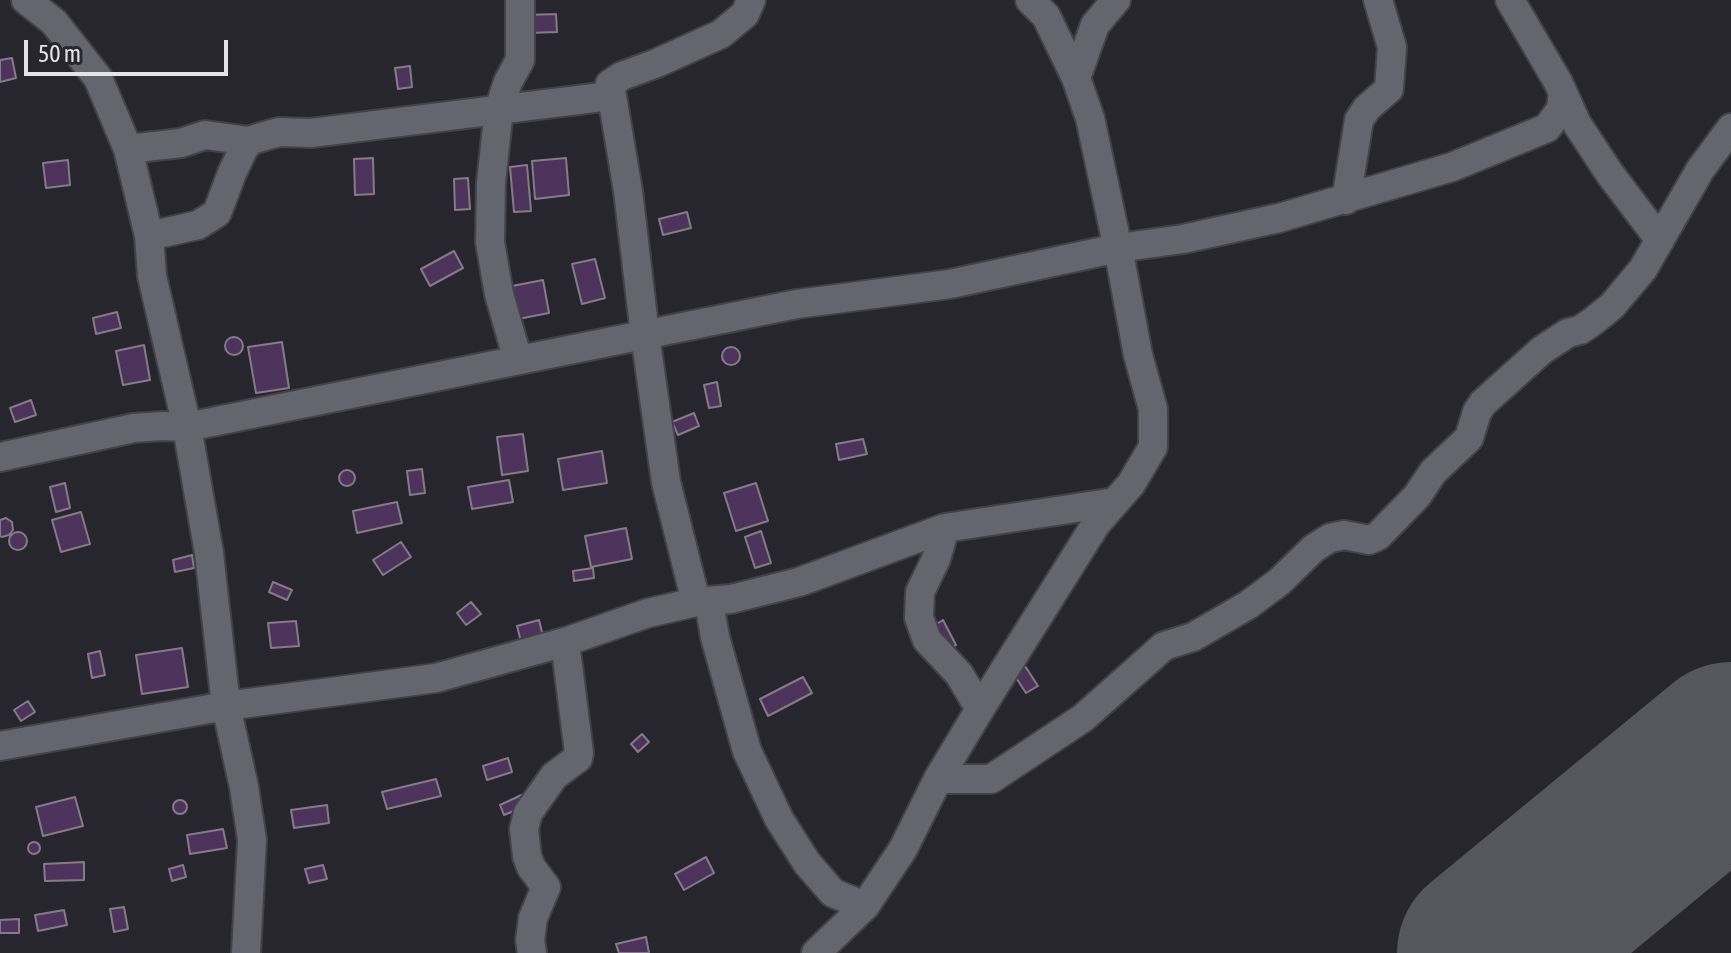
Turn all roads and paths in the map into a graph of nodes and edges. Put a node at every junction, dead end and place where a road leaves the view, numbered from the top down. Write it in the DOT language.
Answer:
graph roads {
  1 [pos="26,0"];
  2 [pos="520,0"];
  3 [pos="751,0"];
  4 [pos="1030,0"];
  5 [pos="1116,0"];
  6 [pos="1378,0"];
  7 [pos="1510,0"];
  8 [pos="1076,78"];
  9 [pos="1563,93"];
  10 [pos="610,96"];
  11 [pos="499,109"];
  12 [pos="1577,124"];
  13 [pos="1547,128"];
  14 [pos="1731,128"];
  15 [pos="249,141"];
  16 [pos="128,149"];
  17 [pos="1346,200"];
  18 [pos="149,236"];
  19 [pos="1660,240"];
  20 [pos="1118,248"];
  21 [pos="645,335"];
  22 [pos="518,360"];
  23 [pos="187,427"];
  24 [pos="0,457"];
  25 [pos="1115,502"];
  26 [pos="945,528"];
  27 [pos="702,602"];
  28 [pos="565,642"];
  29 [pos="226,706"];
  30 [pos="980,709"];
  31 [pos="0,746"];
  32 [pos="938,779"];
  33 [pos="865,906"];
  34 [pos="246,953"];
  35 [pos="532,953"];
  36 [pos="816,953"];
  1 -- 16 [label="street"];
  2 -- 11 [label="street"];
  3 -- 10 [label="street"];
  4 -- 8 [label="street"];
  5 -- 8 [label="street"];
  6 -- 17 [label="street"];
  7 -- 9 [label="street"];
  8 -- 20 [label="street"];
  9 -- 12 [label="street"];
  9 -- 13 [label="street"];
  10 -- 11 [label="street"];
  10 -- 21 [label="street"];
  11 -- 15 [label="street"];
  11 -- 22 [label="street"];
  12 -- 13 [label="street"];
  12 -- 19 [label="street"];
  13 -- 17 [label="street"];
  14 -- 19 [label="street"];
  15 -- 16 [label="street"];
  15 -- 18 [label="street"];
  16 -- 18 [label="street"];
  17 -- 20 [label="street"];
  18 -- 23 [label="street"];
  19 -- 32 [label="street"];
  20 -- 21 [label="street"];
  20 -- 25 [label="street"];
  21 -- 22 [label="street"];
  21 -- 27 [label="street"];
  22 -- 23 [label="street"];
  23 -- 24 [label="street"];
  23 -- 29 [label="street"];
  25 -- 26 [label="street"];
  25 -- 30 [label="street"];
  26 -- 27 [label="street"];
  26 -- 30 [label="street"];
  27 -- 28 [label="street"];
  27 -- 33 [label="street"];
  28 -- 29 [label="street"];
  28 -- 35 [label="street"];
  29 -- 31 [label="street"];
  29 -- 34 [label="street"];
  30 -- 32 [label="street"];
  32 -- 33 [label="street"];
  33 -- 36 [label="street"];
}
